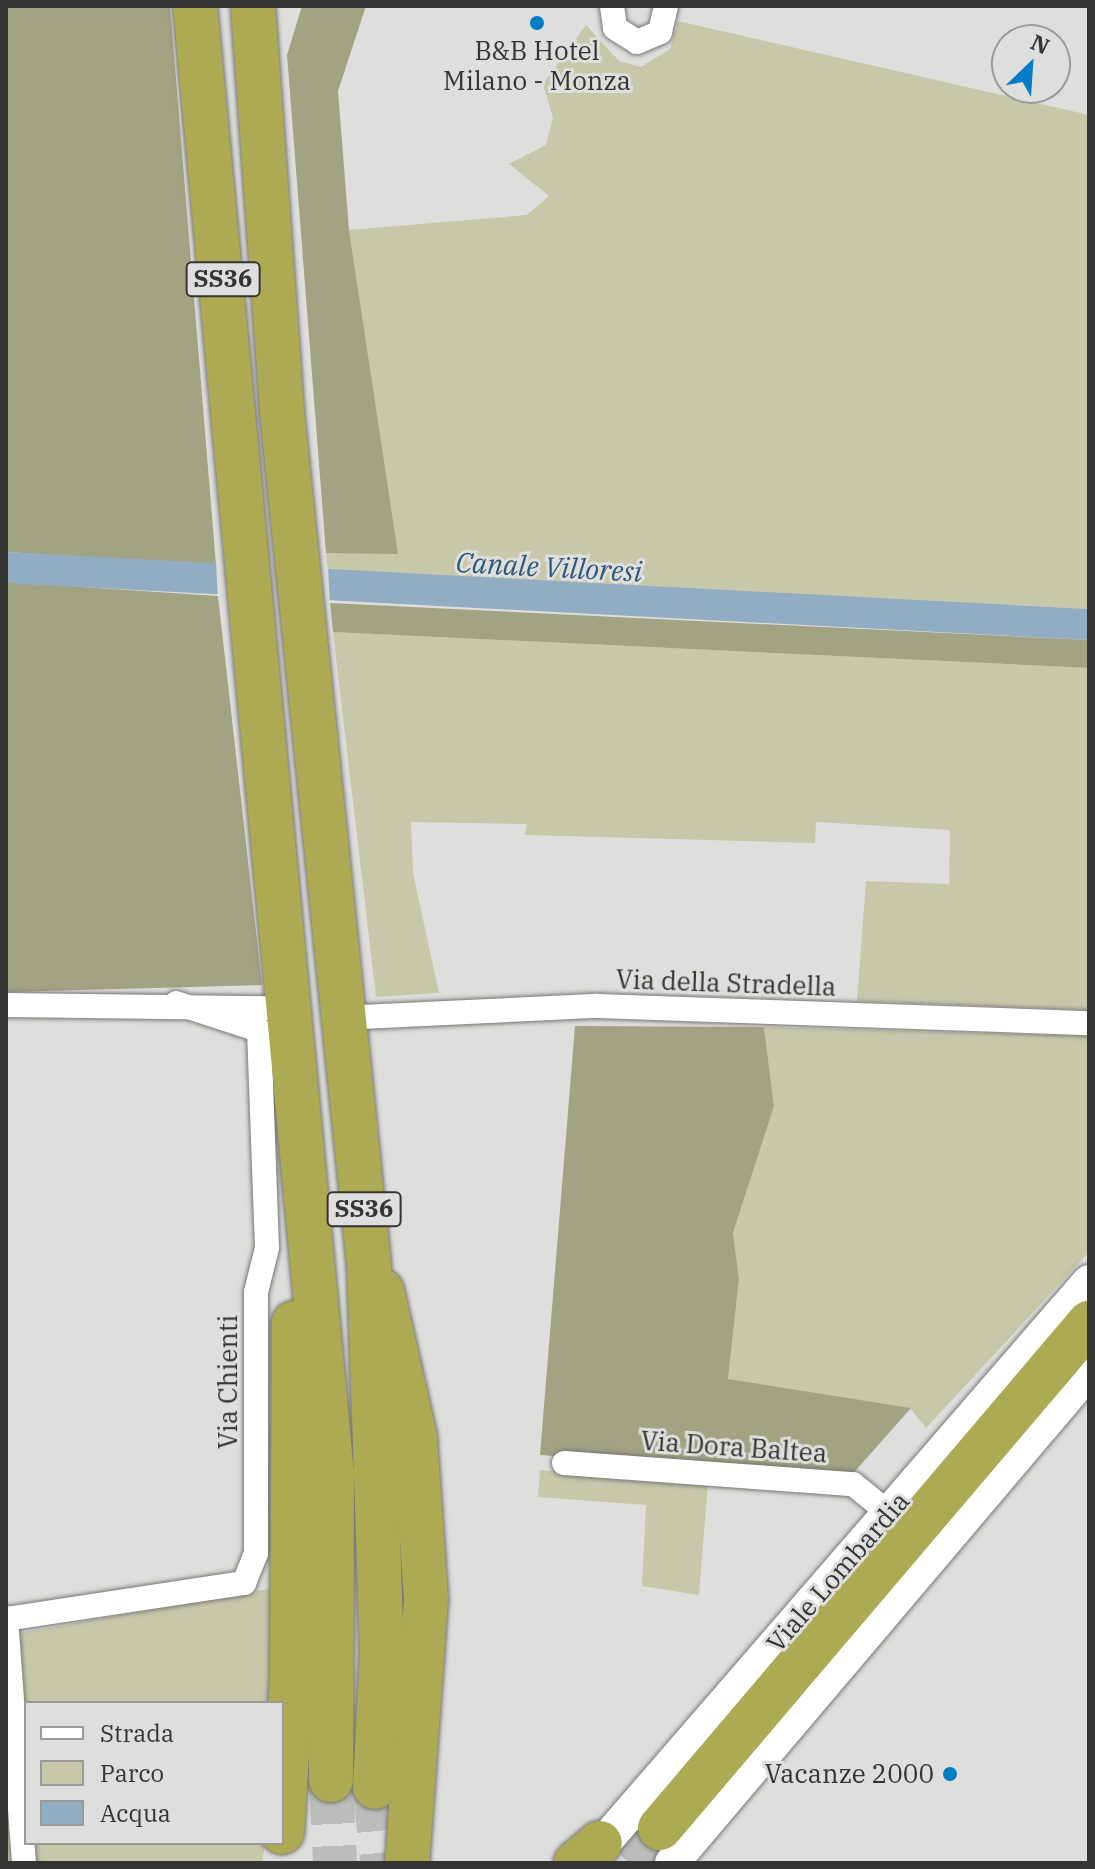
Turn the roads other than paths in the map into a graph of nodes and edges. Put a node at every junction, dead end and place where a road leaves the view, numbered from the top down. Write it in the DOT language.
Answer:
graph roads {
  1 [pos="195,6"];
  2 [pos="253,6"];
  3 [pos="280,6"];
  4 [pos="612,6"];
  5 [pos="666,6"];
  6 [pos="282,412"];
  7 [pos="176,1003"];
  8 [pos="6,1005"];
  9 [pos="265,1008"];
  10 [pos="361,1017"];
  11 [pos="1089,1023"];
  12 [pos="305,1197"];
  13 [pos="369,1265"];
  14 [pos="1089,1282"];
  15 [pos="1089,1323"];
  16 [pos="1089,1371"];
  17 [pos="564,1463"];
  18 [pos="890,1514"];
  19 [pos="426,1600"];
  20 [pos="6,1619"];
  21 [pos="331,1780"];
  22 [pos="375,1787"];
  23 [pos="284,1801"];
  24 [pos="666,1845"];
  25 [pos="587,1856"];
  26 [pos="24,1863"];
  27 [pos="407,1863"];
  28 [pos="427,1863"];
  1 -- 12 [label="highway, SS36"];
  2 -- 6 [label="highway, SS36"];
  3 -- 6 [label="highway"];
  4 -- 5 [label="street"];
  6 -- 13 [label="highway, SS36"];
  7 -- 8 [label="street"];
  7 -- 9 [label="street"];
  7 -- 20 [label="street, Via Chienti"];
  10 -- 11 [label="street, Via della Stradella"];
  12 -- 21 [label="highway, SS36"];
  12 -- 23 [label="highway"];
  13 -- 19 [label="highway, SS36"];
  13 -- 22 [label="highway, SS36"];
  14 -- 18 [label="main road, Viale Lombardia"];
  15 -- 24 [label="highway"];
  16 -- 24 [label="main road"];
  17 -- 18 [label="street, Via Dora Baltea"];
  18 -- 25 [label="main road, Viale Lombardia"];
  19 -- 27 [label="highway, SS36"];
  19 -- 28 [label="highway"];
  20 -- 26 [label="street"];
}
